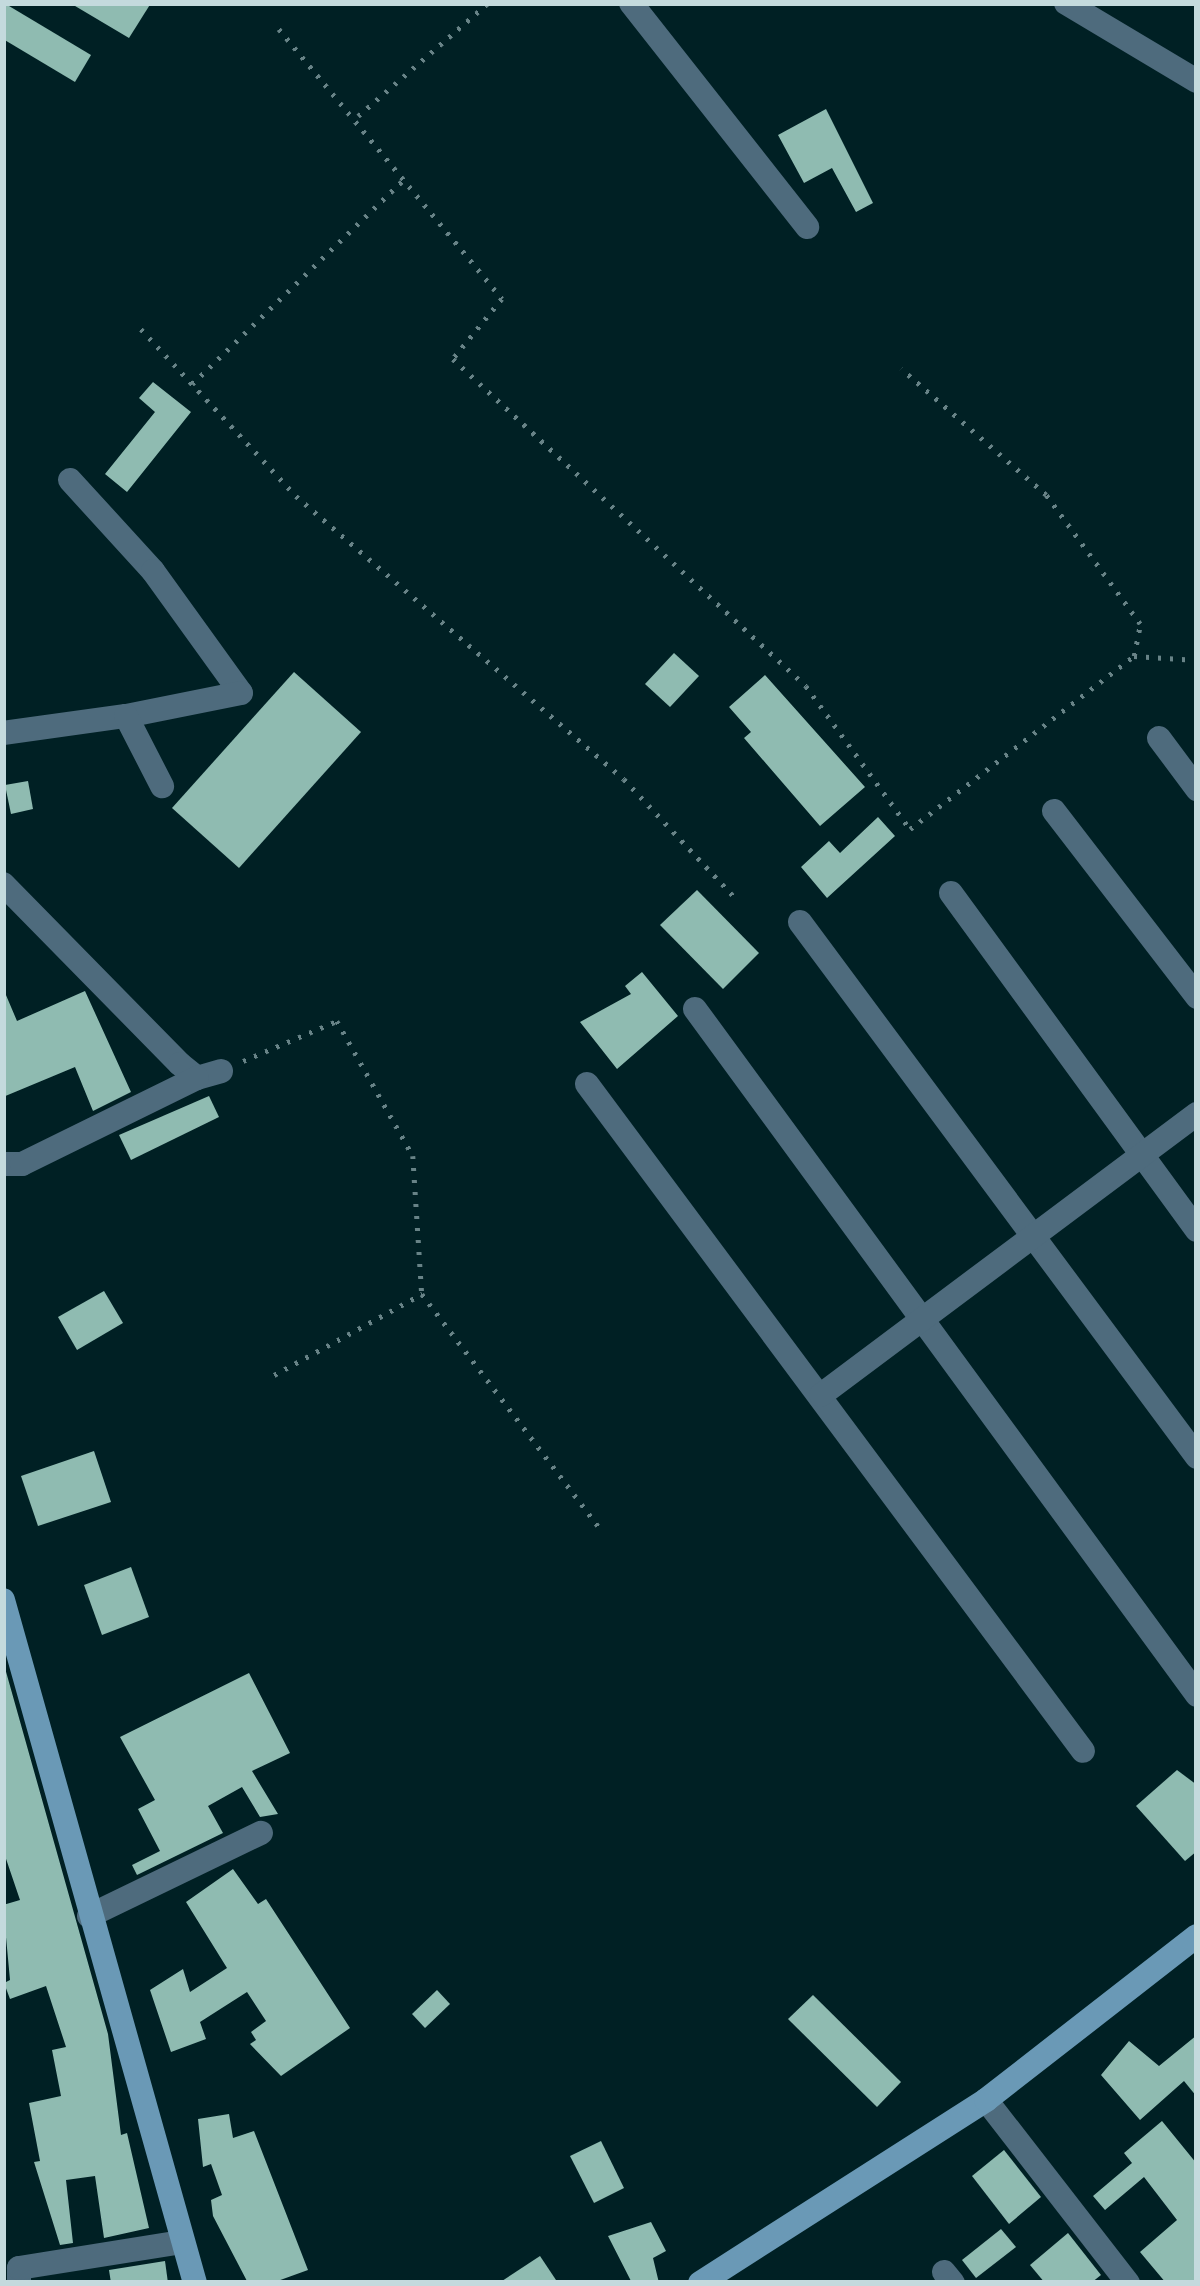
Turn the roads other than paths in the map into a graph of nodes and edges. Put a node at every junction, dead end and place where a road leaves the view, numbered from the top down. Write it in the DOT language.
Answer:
graph roads {
  1 [pos="631,3"];
  2 [pos="1066,3"];
  3 [pos="1197,81"];
  4 [pos="807,227"];
  5 [pos="70,481"];
  6 [pos="126,716"];
  7 [pos="3,733"];
  8 [pos="1159,738"];
  9 [pos="162,786"];
  10 [pos="1197,789"];
  11 [pos="1054,812"];
  12 [pos="3,884"];
  13 [pos="951,893"];
  14 [pos="800,922"];
  15 [pos="1197,997"];
  16 [pos="694,1010"];
  17 [pos="587,1084"];
  18 [pos="1197,1114"];
  19 [pos="1144,1154"];
  20 [pos="3,1164"];
  21 [pos="1197,1230"];
  22 [pos="1036,1236"];
  23 [pos="925,1320"];
  24 [pos="821,1395"];
  25 [pos="1197,1457"];
  26 [pos="3,1600"];
  27 [pos="1197,1696"];
  28 [pos="1083,1751"];
  29 [pos="261,1833"];
  30 [pos="89,1916"];
  31 [pos="1197,1936"];
  32 [pos="986,2101"];
  33 [pos="181,2242"];
  34 [pos="19,2283"];
  35 [pos="196,2283"];
  36 [pos="700,2283"];
  37 [pos="1128,2283"];
  1 -- 4 [label="street"];
  2 -- 3 [label="street"];
  5 -- 6 [label="street"];
  6 -- 7 [label="street"];
  6 -- 9 [label="street"];
  8 -- 10 [label="street"];
  11 -- 15 [label="street"];
  12 -- 20 [label="street"];
  13 -- 19 [label="street"];
  14 -- 22 [label="street"];
  16 -- 23 [label="street"];
  17 -- 24 [label="street"];
  18 -- 19 [label="street"];
  19 -- 21 [label="street"];
  19 -- 22 [label="street"];
  22 -- 23 [label="street"];
  22 -- 25 [label="street"];
  23 -- 24 [label="street"];
  23 -- 27 [label="street"];
  24 -- 28 [label="street"];
  26 -- 30 [label="main road"];
  29 -- 30 [label="street"];
  30 -- 33 [label="main road"];
  31 -- 32 [label="main road"];
  32 -- 36 [label="main road"];
  32 -- 37 [label="street"];
  33 -- 34 [label="street"];
  33 -- 35 [label="main road"];
}
